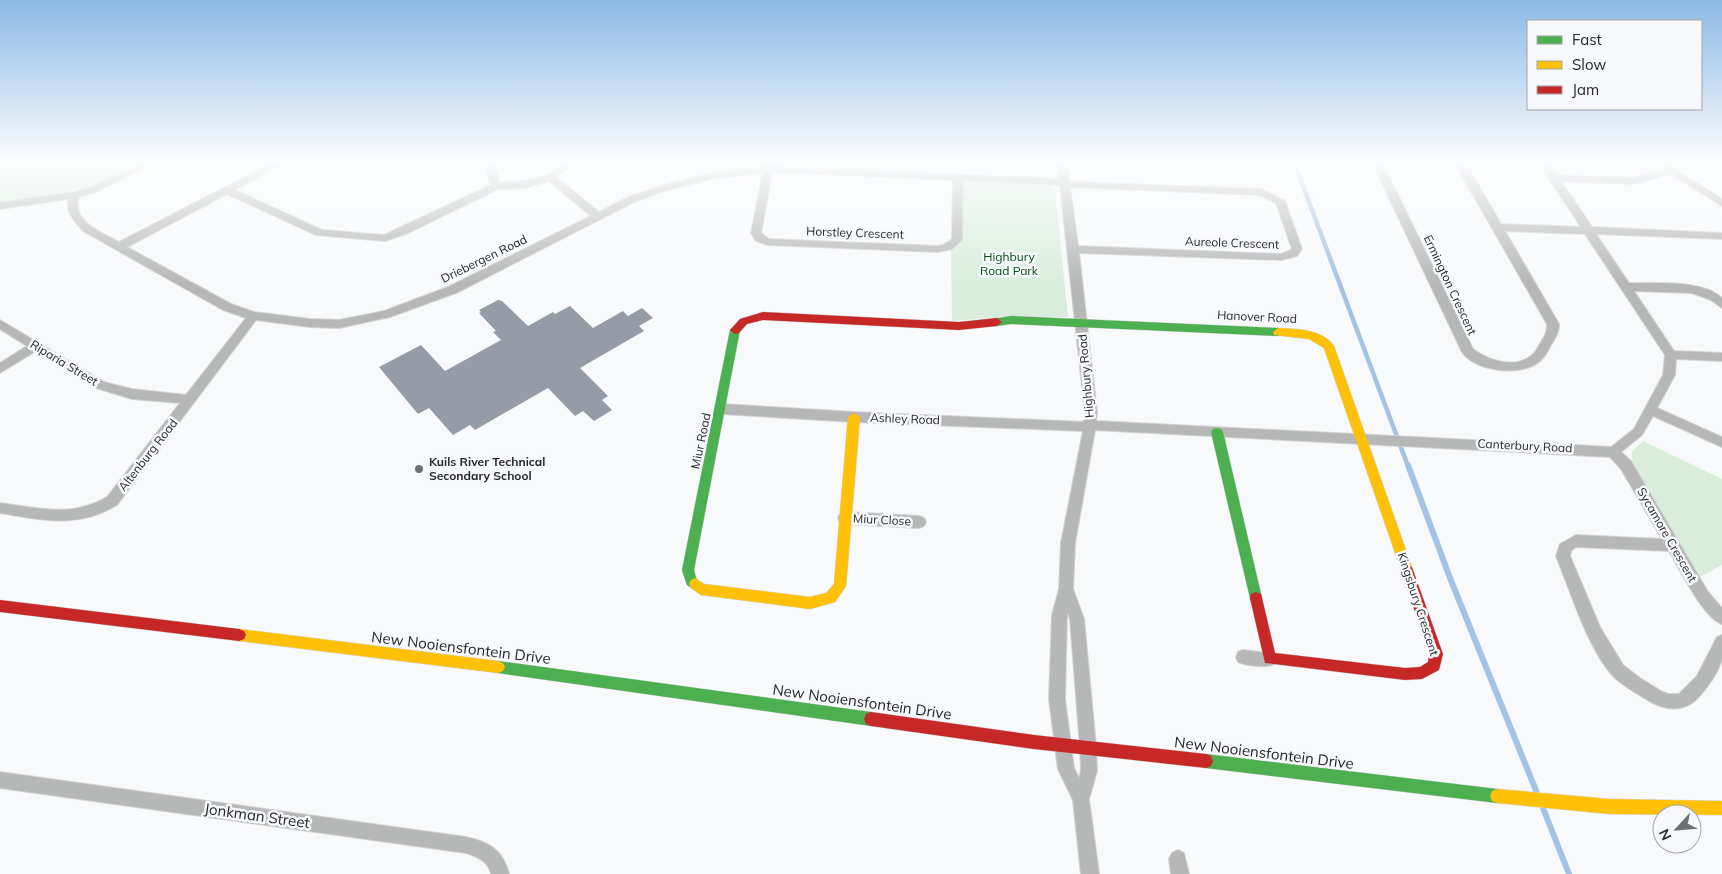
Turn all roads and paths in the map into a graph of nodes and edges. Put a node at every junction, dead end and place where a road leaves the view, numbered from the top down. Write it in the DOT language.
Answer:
graph roads {
  1 [pos="22,203"];
  2 [pos="72,203"];
  3 [pos="202,203"];
  4 [pos="254,203"];
  5 [pos="461,203"];
  6 [pos="582,203"];
  7 [pos="624,203"];
  8 [pos="762,203"];
  9 [pos="958,203"];
  10 [pos="1067,203"];
  11 [pos="1281,203"];
  12 [pos="1397,203"];
  13 [pos="1484,203"];
  14 [pos="1570,203"];
  15 [pos="0,206"];
  16 [pos="598,216"];
  17 [pos="1498,226"];
  18 [pos="1588,230"];
  19 [pos="1722,236"];
  20 [pos="120,246"];
  21 [pos="1073,249"];
  22 [pos="1627,287"];
  23 [pos="1722,304"];
  24 [pos="253,316"];
  25 [pos="1081,323"];
  26 [pos="0,324"];
  27 [pos="36,346"];
  28 [pos="1671,355"];
  29 [pos="1722,357"];
  30 [pos="0,369"];
  31 [pos="190,400"];
  32 [pos="721,409"];
  33 [pos="1650,410"];
  34 [pos="854,417"];
  35 [pos="1090,425"];
  36 [pos="1218,432"];
  37 [pos="1362,439"];
  38 [pos="1722,442"];
  39 [pos="1613,452"];
  40 [pos="0,508"];
  41 [pos="846,518"];
  42 [pos="918,522"];
  43 [pos="1673,545"];
  44 [pos="1066,588"];
  45 [pos="0,606"];
  46 [pos="1722,618"];
  47 [pos="1722,642"];
  48 [pos="1243,657"];
  49 [pos="1270,659"];
  50 [pos="1062,744"];
  51 [pos="1088,747"];
  52 [pos="0,780"];
  53 [pos="1080,799"];
  54 [pos="1722,808"];
  55 [pos="500,874"];
  56 [pos="1090,874"];
  1 -- 15 [label="street"];
  2 -- 20 [label="street, Driebergen Road"];
  3 -- 20 [label="street"];
  4 -- 5 [label="street"];
  6 -- 16 [label="street"];
  7 -- 16 [label="street, Driebergen Road"];
  8 -- 9 [label="street, Horstley Crescent"];
  10 -- 21 [label="street, Highbury Road"];
  11 -- 21 [label="street, Aureole Crescent"];
  12 -- 17 [label="street, Ermington Crescent"];
  13 -- 17 [label="street, Ermington Crescent"];
  14 -- 18 [label="street"];
  16 -- 24 [label="street, Driebergen Road"];
  17 -- 18 [label="street"];
  18 -- 19 [label="street"];
  18 -- 22 [label="street"];
  20 -- 24 [label="street, Driebergen Road"];
  21 -- 25 [label="street, Highbury Road"];
  22 -- 23 [label="street"];
  22 -- 28 [label="street"];
  24 -- 31 [label="street, Altenburg Road"];
  25 -- 32 [label="street, Miur Road"];
  25 -- 35 [label="street, Highbury Road"];
  25 -- 37 [label="street, Hanover Road"];
  26 -- 27 [label="street, Riparia Street"];
  27 -- 30 [label="street"];
  27 -- 31 [label="street, Riparia Street"];
  28 -- 29 [label="street"];
  28 -- 33 [label="street"];
  31 -- 40 [label="street, Altenburg Road"];
  32 -- 34 [label="street, Ashley Road"];
  32 -- 41 [label="street, Miur Road"];
  33 -- 38 [label="street"];
  33 -- 39 [label="street"];
  34 -- 35 [label="street, Ashley Road"];
  34 -- 41 [label="street, Miur Road"];
  35 -- 36 [label="street, Canterbury Road"];
  35 -- 44 [label="street, Highbury Road"];
  36 -- 37 [label="street, Canterbury Road"];
  36 -- 49 [label="street"];
  37 -- 39 [label="street, Canterbury Road"];
  37 -- 49 [label="street, Kingsbury Crescent"];
  39 -- 43 [label="street, Sycamore Crescent"];
  41 -- 42 [label="street, Miur Close"];
  43 -- 46 [label="street, Sycamore Crescent"];
  43 -- 47 [label="street"];
  44 -- 50 [label="street, Highbury Road"];
  44 -- 51 [label="street, Highbury Road"];
  45 -- 50 [label="street, New Nooiensfontein Drive"];
  48 -- 49 [label="street, Kingsbury Crescent"];
  50 -- 51 [label="street, New Nooiensfontein Drive"];
  50 -- 53 [label="street, Highbury Road"];
  51 -- 53 [label="street, Highbury Road"];
  51 -- 54 [label="street, New Nooiensfontein Drive"];
  52 -- 55 [label="street, Jonkman Street"];
  53 -- 56 [label="street"];
}
